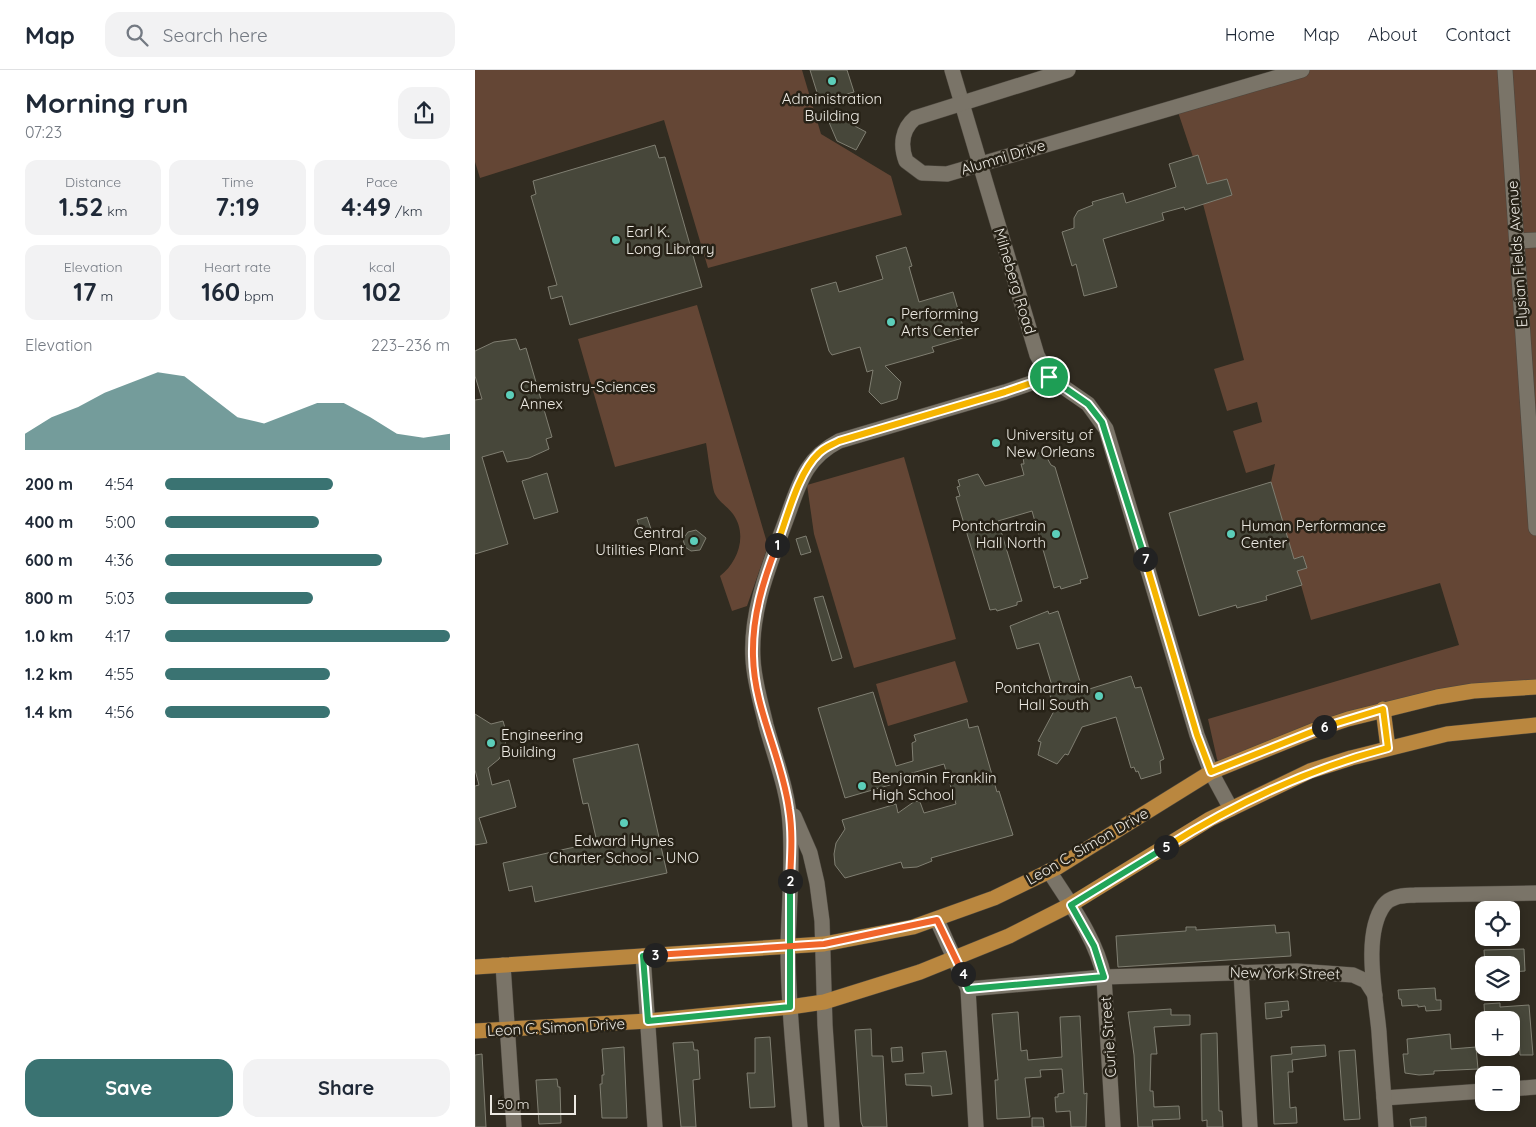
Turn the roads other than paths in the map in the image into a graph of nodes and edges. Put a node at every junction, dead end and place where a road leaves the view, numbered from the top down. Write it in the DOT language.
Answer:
graph roads {
  1 [pos="952,70"];
  2 [pos="1068,70"];
  3 [pos="1302,70"];
  4 [pos="1505,70"];
  5 [pos="962,103"];
  6 [pos="980,164"];
  7 [pos="1536,240"];
  8 [pos="1517,241"];
  9 [pos="1049,377"];
  10 [pos="1535,501"];
  11 [pos="1536,528"];
  12 [pos="1536,687"];
  13 [pos="1383,709"];
  14 [pos="1536,725"];
  15 [pos="1388,748"];
  16 [pos="1211,772"];
  17 [pos="785,791"];
  18 [pos="1231,808"];
  19 [pos="1049,871"];
  20 [pos="1536,893"];
  21 [pos="1071,905"];
  22 [pos="937,920"];
  23 [pos="824,944"];
  24 [pos="788,946"];
  25 [pos="643,956"];
  26 [pos="955,959"];
  27 [pos="503,965"];
  28 [pos="475,967"];
  29 [pos="1241,972"];
  30 [pos="1104,977"];
  31 [pos="968,989"];
  32 [pos="1375,995"];
  33 [pos="824,1002"];
  34 [pos="790,1007"];
  35 [pos="648,1021"];
  36 [pos="475,1031"];
  37 [pos="508,1031"];
  38 [pos="1536,1087"];
  39 [pos="1520,1088"];
  40 [pos="1475,1092"];
  41 [pos="1385,1098"];
  42 [pos="514,1127"];
  43 [pos="655,1127"];
  44 [pos="799,1127"];
  45 [pos="832,1127"];
  46 [pos="976,1127"];
  47 [pos="1113,1127"];
  48 [pos="1250,1127"];
  49 [pos="1386,1127"];
  1 -- 5 [label="street, Milneberg Road"];
  2 -- 5 [label="street, Alumni Drive"];
  3 -- 6 [label="street, Alumni Drive"];
  4 -- 8 [label="street, Elysian Fields Avenue"];
  5 -- 6 [label="street, Milneberg Road"];
  5 -- 6 [label="street, Alumni Drive"];
  6 -- 9 [label="street, Milneberg Road"];
  7 -- 8 [label="street"];
  8 -- 10 [label="street, Elysian Fields Avenue"];
  9 -- 16 [label="street, Milneberg Road"];
  9 -- 17 [label="street"];
  10 -- 11 [label="street, Elysian Fields Avenue"];
  12 -- 13 [label="main road, Leon C. Simon Drive"];
  13 -- 15 [label="main road"];
  13 -- 16 [label="main road, Leon C. Simon Drive"];
  14 -- 15 [label="main road, Leon C. Simon Drive"];
  15 -- 18 [label="main road, Leon C. Simon Drive"];
  16 -- 18 [label="street, Milneberg Road"];
  16 -- 19 [label="main road, Leon C. Simon Drive"];
  17 -- 23 [label="street"];
  17 -- 24 [label="street"];
  18 -- 21 [label="main road, Leon C. Simon Drive"];
  19 -- 21 [label="street, Curie Street"];
  19 -- 22 [label="main road, Leon C. Simon Drive"];
  20 -- 32 [label="street"];
  21 -- 26 [label="main road, Leon C. Simon Drive"];
  21 -- 30 [label="street, Curie Street"];
  22 -- 23 [label="main road, Leon C. Simon Drive"];
  22 -- 26 [label="street"];
  23 -- 24 [label="main road, Leon C. Simon Drive"];
  23 -- 33 [label="street"];
  24 -- 25 [label="main road, Leon C. Simon Drive"];
  24 -- 34 [label="street"];
  25 -- 27 [label="main road, Leon C. Simon Drive"];
  25 -- 35 [label="street"];
  26 -- 31 [label="street"];
  26 -- 33 [label="main road, Leon C. Simon Drive"];
  27 -- 28 [label="main road, Leon C. Simon Drive"];
  27 -- 37 [label="street"];
  29 -- 30 [label="street, New York Street"];
  29 -- 32 [label="street, New York Street"];
  29 -- 48 [label="street"];
  30 -- 31 [label="street, New York Street"];
  30 -- 47 [label="street, Curie Street"];
  31 -- 46 [label="street"];
  32 -- 41 [label="street"];
  33 -- 34 [label="main road, Leon C. Simon Drive"];
  33 -- 45 [label="street"];
  34 -- 35 [label="main road, Leon C. Simon Drive"];
  34 -- 44 [label="street"];
  35 -- 37 [label="main road, Leon C. Simon Drive"];
  35 -- 43 [label="street"];
  36 -- 37 [label="main road, Leon C. Simon Drive"];
  37 -- 42 [label="street"];
  38 -- 39 [label="street"];
  40 -- 41 [label="street"];
  41 -- 49 [label="street"];
}
